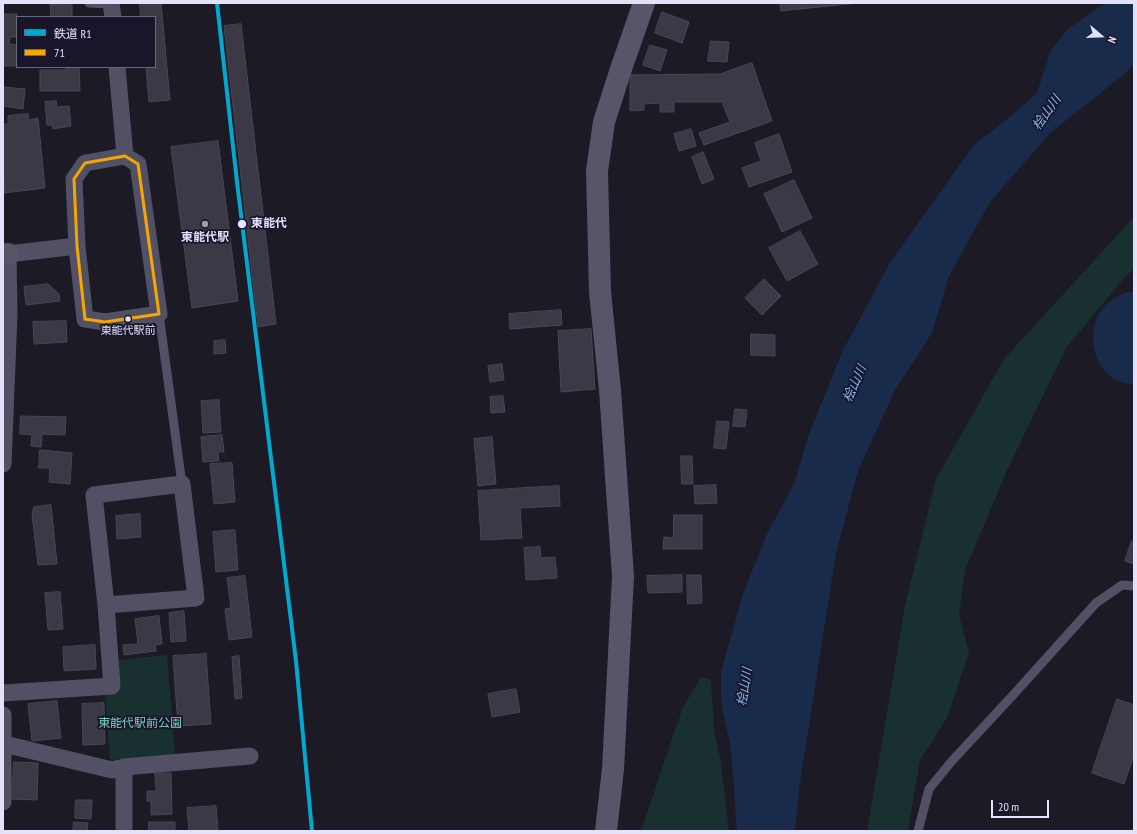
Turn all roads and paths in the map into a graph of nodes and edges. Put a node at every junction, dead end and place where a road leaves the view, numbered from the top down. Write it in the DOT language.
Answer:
graph roads {
  1 [pos="89,3"];
  2 [pos="644,3"];
  3 [pos="112,8"];
  4 [pos="117,68"];
  5 [pos="125,156"];
  6 [pos="77,246"];
  7 [pos="6,255"];
  8 [pos="159,314"];
  9 [pos="3,464"];
  10 [pos="182,484"];
  11 [pos="1134,586"];
  12 [pos="106,605"];
  13 [pos="3,693"];
  14 [pos="3,715"];
  15 [pos="4,744"];
  16 [pos="250,756"];
  17 [pos="124,767"];
  18 [pos="3,802"];
  19 [pos="124,827"];
  20 [pos="606,831"];
  21 [pos="918,831"];
  1 -- 3 [label="lane"];
  2 -- 20 [label="street"];
  4 -- 5 [label="street"];
  5 -- 6 [label="street"];
  5 -- 8 [label="street"];
  6 -- 7 [label="street"];
  6 -- 8 [label="street"];
  7 -- 9 [label="street"];
  8 -- 10 [label="lane"];
  10 -- 12 [label="street"];
  10 -- 12 [label="street"];
  11 -- 21 [label="lane"];
  12 -- 13 [label="street"];
  14 -- 15 [label="street"];
  15 -- 17 [label="street"];
  15 -- 18 [label="street"];
  16 -- 17 [label="street"];
  17 -- 19 [label="street"];
}
